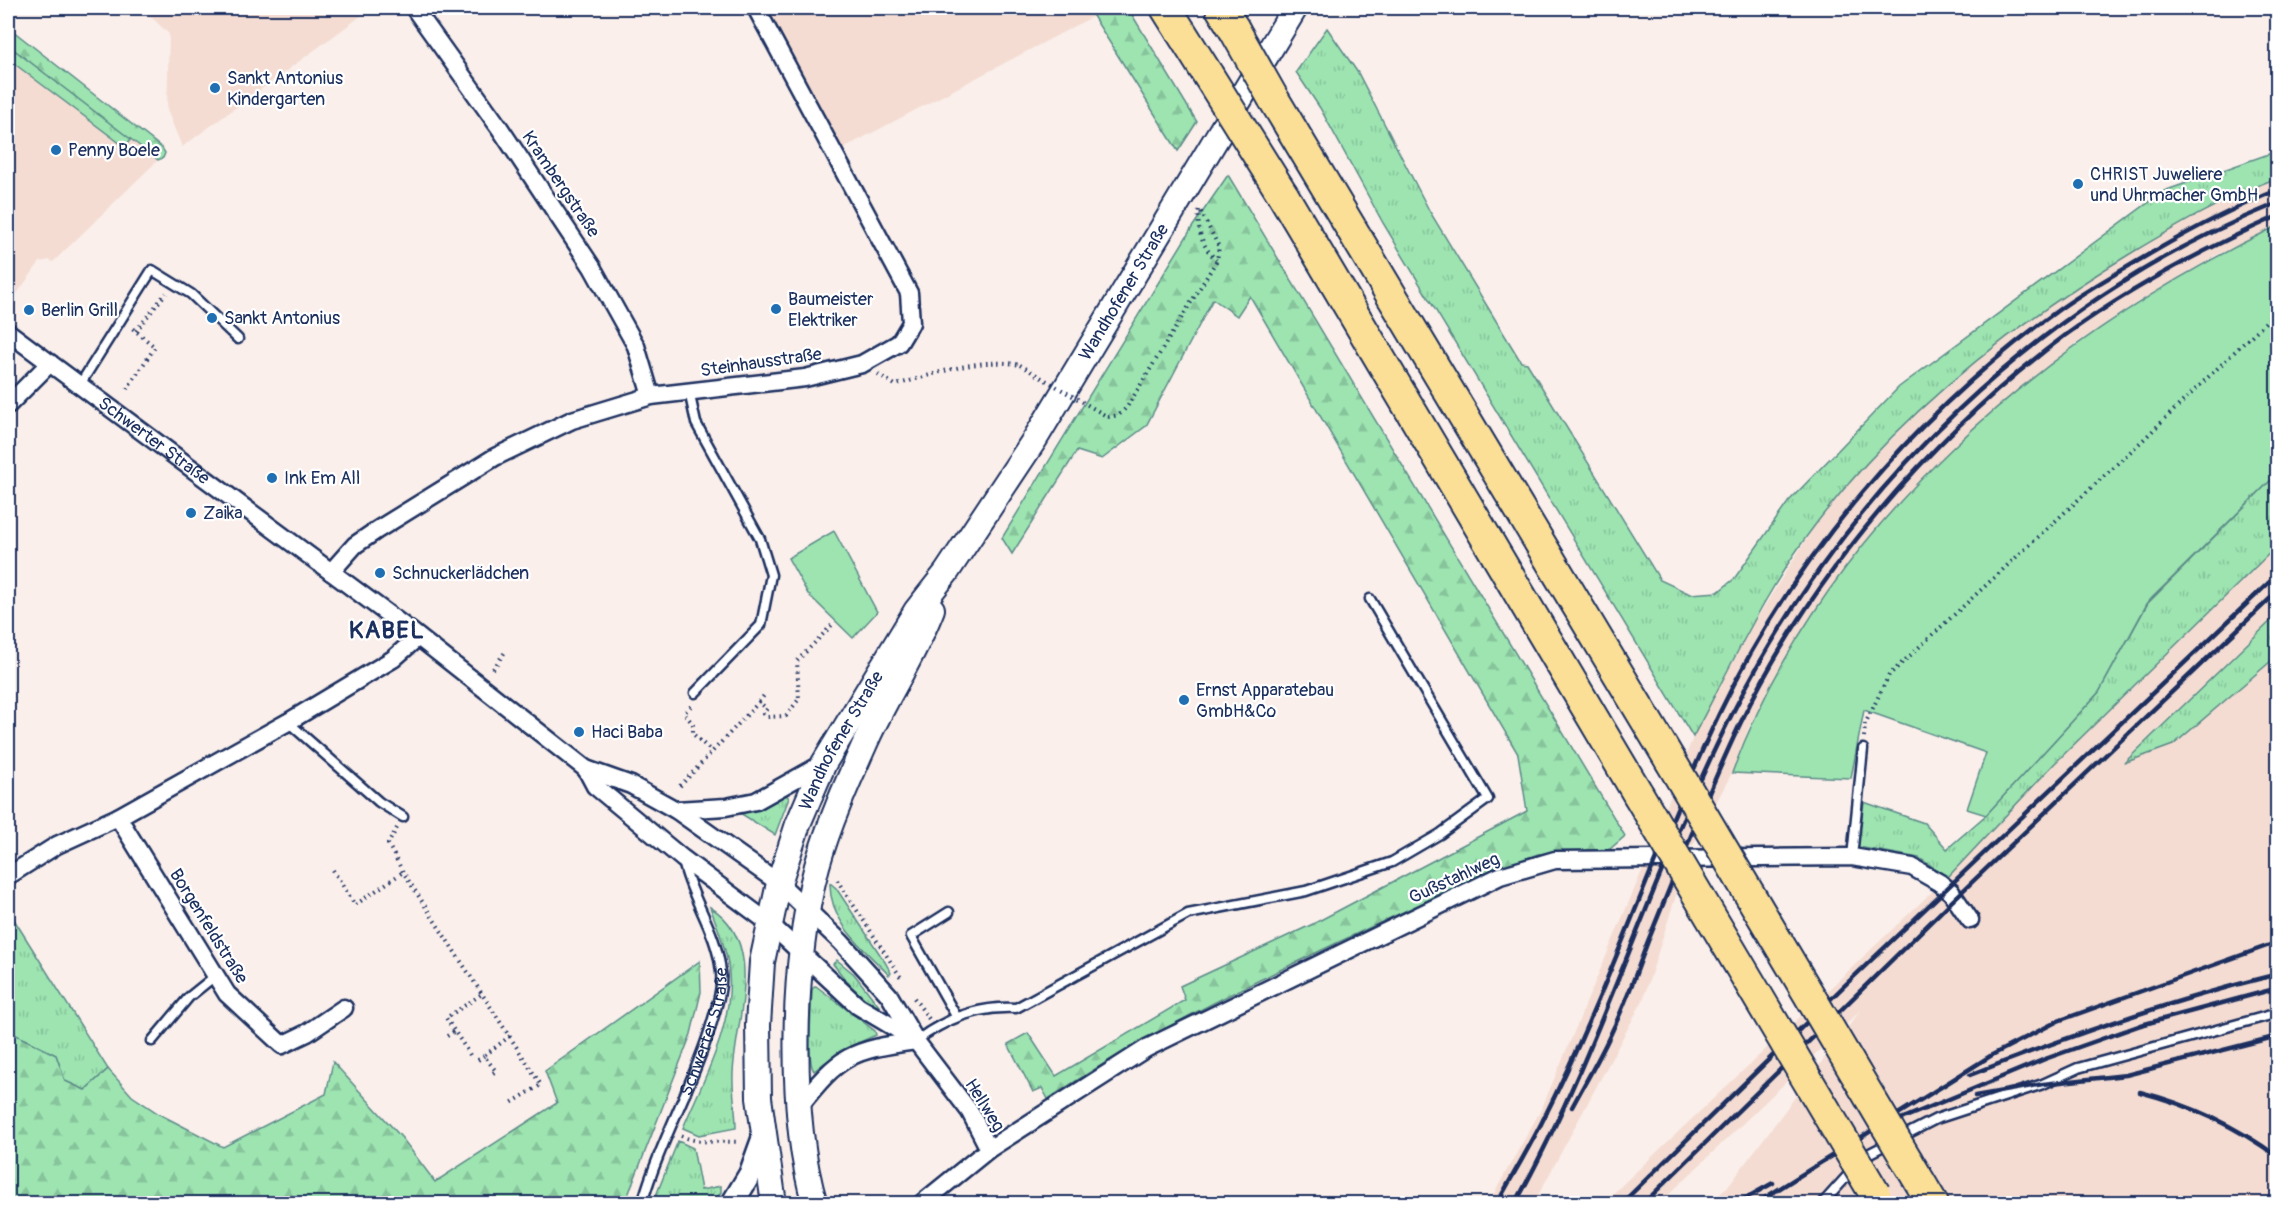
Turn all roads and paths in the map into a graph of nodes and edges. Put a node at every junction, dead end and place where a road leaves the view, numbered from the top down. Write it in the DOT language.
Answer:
graph roads {
  1 [pos="414,8"];
  2 [pos="756,8"];
  3 [pos="1166,8"];
  4 [pos="1295,8"];
  5 [pos="1228,18"];
  6 [pos="1186,186"];
  7 [pos="1200,208"];
  8 [pos="1217,260"];
  9 [pos="163,297"];
  10 [pos="2277,310"];
  11 [pos="122,319"];
  12 [pos="135,331"];
  13 [pos="8,332"];
  14 [pos="238,339"];
  15 [pos="50,363"];
  16 [pos="862,364"];
  17 [pos="79,386"];
  18 [pos="127,389"];
  19 [pos="689,392"];
  20 [pos="651,396"];
  21 [pos="8,405"];
  22 [pos="331,572"];
  23 [pos="946,573"];
  24 [pos="1370,599"];
  25 [pos="833,624"];
  26 [pos="418,637"];
  27 [pos="505,652"];
  28 [pos="493,669"];
  29 [pos="695,693"];
  30 [pos="765,694"];
  31 [pos="759,702"];
  32 [pos="686,711"];
  33 [pos="288,722"];
  34 [pos="1863,749"];
  35 [pos="711,752"];
  36 [pos="824,763"];
  37 [pos="586,769"];
  38 [pos="680,786"];
  39 [pos="676,810"];
  40 [pos="118,817"];
  41 [pos="403,817"];
  42 [pos="1852,857"];
  43 [pos="682,858"];
  44 [pos="333,870"];
  45 [pos="403,872"];
  46 [pos="834,872"];
  47 [pos="8,876"];
  48 [pos="779,883"];
  49 [pos="809,911"];
  50 [pos="949,912"];
  51 [pos="1971,920"];
  52 [pos="768,923"];
  53 [pos="803,952"];
  54 [pos="215,976"];
  55 [pos="482,994"];
  56 [pos="344,1008"];
  57 [pos="2277,1012"];
  58 [pos="956,1016"];
  59 [pos="934,1027"];
  60 [pos="455,1031"];
  61 [pos="447,1036"];
  62 [pos="510,1036"];
  63 [pos="152,1041"];
  64 [pos="916,1041"];
  65 [pos="470,1054"];
  66 [pos="484,1056"];
  67 [pos="478,1060"];
  68 [pos="492,1073"];
  69 [pos="512,1103"];
  70 [pos="799,1107"];
  71 [pos="680,1135"];
  72 [pos="763,1138"];
  73 [pos="739,1142"];
  74 [pos="989,1149"];
  75 [pos="1878,1199"];
  76 [pos="811,1201"];
  77 [pos="642,1203"];
  78 [pos="732,1203"];
  79 [pos="774,1203"];
  80 [pos="921,1203"];
  81 [pos="1822,1203"];
  82 [pos="1933,1203"];
  1 -- 20 [label="street, Krambergstraße"];
  2 -- 16 [label="street, Steinhausstraße"];
  3 -- 75 [label="highway, bridge"];
  4 -- 6 [label="main road, Wandhofener Straße"];
  5 -- 82 [label="highway, bridge"];
  6 -- 7 [label="path"];
  6 -- 23 [label="main road, Wandhofener Straße"];
  7 -- 8 [label="path"];
  7 -- 8 [label="path"];
  8 -- 16 [label="path, bridge"];
  9 -- 12 [label="path"];
  10 -- 34 [label="path"];
  11 -- 12 [label="path"];
  11 -- 14 [label="lane"];
  11 -- 17 [label="lane"];
  12 -- 18 [label="path"];
  13 -- 15 [label="street, Schwerter Straße"];
  15 -- 17 [label="street, Schwerter Straße"];
  15 -- 21 [label="street"];
  16 -- 19 [label="street, Steinhausstraße"];
  17 -- 22 [label="street, Schwerter Straße"];
  19 -- 20 [label="street, Steinhausstraße"];
  19 -- 29 [label="lane"];
  20 -- 22 [label="street, Steinhausstraße"];
  22 -- 26 [label="street, Schwerter Straße"];
  23 -- 36 [label="main road, Wandhofener Straße"];
  23 -- 49 [label="main road, Wandhofener Straße"];
  24 -- 58 [label="lane"];
  25 -- 31 [label="path"];
  26 -- 33 [label="street"];
  26 -- 37 [label="street, Schwerter Straße"];
  27 -- 28 [label="path"];
  30 -- 31 [label="path"];
  31 -- 35 [label="path"];
  32 -- 35 [label="path"];
  33 -- 40 [label="street"];
  33 -- 41 [label="lane"];
  34 -- 42 [label="lane"];
  35 -- 38 [label="path"];
  36 -- 39 [label="street"];
  36 -- 48 [label="main road, Wandhofener Straße"];
  37 -- 39 [label="street, Schwerter Straße"];
  37 -- 43 [label="street, Schwerter Straße"];
  39 -- 48 [label="street, Schwerter Straße"];
  40 -- 47 [label="street"];
  40 -- 54 [label="street, Borgenfeldstraße"];
  41 -- 45 [label="path"];
  42 -- 51 [label="street, Gußstahlweg"];
  42 -- 74 [label="street, Gußstahlweg"];
  43 -- 52 [label="street, Schwerter Straße"];
  43 -- 77 [label="lane, Schwerter Straße"];
  44 -- 45 [label="path"];
  45 -- 55 [label="path"];
  46 -- 59 [label="path"];
  48 -- 49 [label="street, Schwerter Straße"];
  48 -- 52 [label="main road, Wandhofener Straße"];
  49 -- 53 [label="main road"];
  49 -- 64 [label="street, Hellweg"];
  50 -- 58 [label="lane"];
  52 -- 53 [label="street, Schwerter Straße"];
  52 -- 72 [label="main road"];
  53 -- 64 [label="street, Hellweg"];
  53 -- 70 [label="main road"];
  54 -- 56 [label="street, Borgenfeldstraße"];
  54 -- 63 [label="lane"];
  55 -- 60 [label="path"];
  55 -- 62 [label="path"];
  57 -- 81 [label="lane"];
  58 -- 59 [label="lane"];
  59 -- 64 [label="lane"];
  60 -- 61 [label="path"];
  60 -- 65 [label="path"];
  62 -- 66 [label="path"];
  62 -- 69 [label="path"];
  64 -- 70 [label="street"];
  64 -- 74 [label="street, Hellweg"];
  66 -- 67 [label="path"];
  66 -- 68 [label="path"];
  70 -- 76 [label="main road"];
  71 -- 73 [label="path"];
  72 -- 78 [label="street"];
  72 -- 79 [label="main road"];
  74 -- 80 [label="street, Hellweg"];
}
